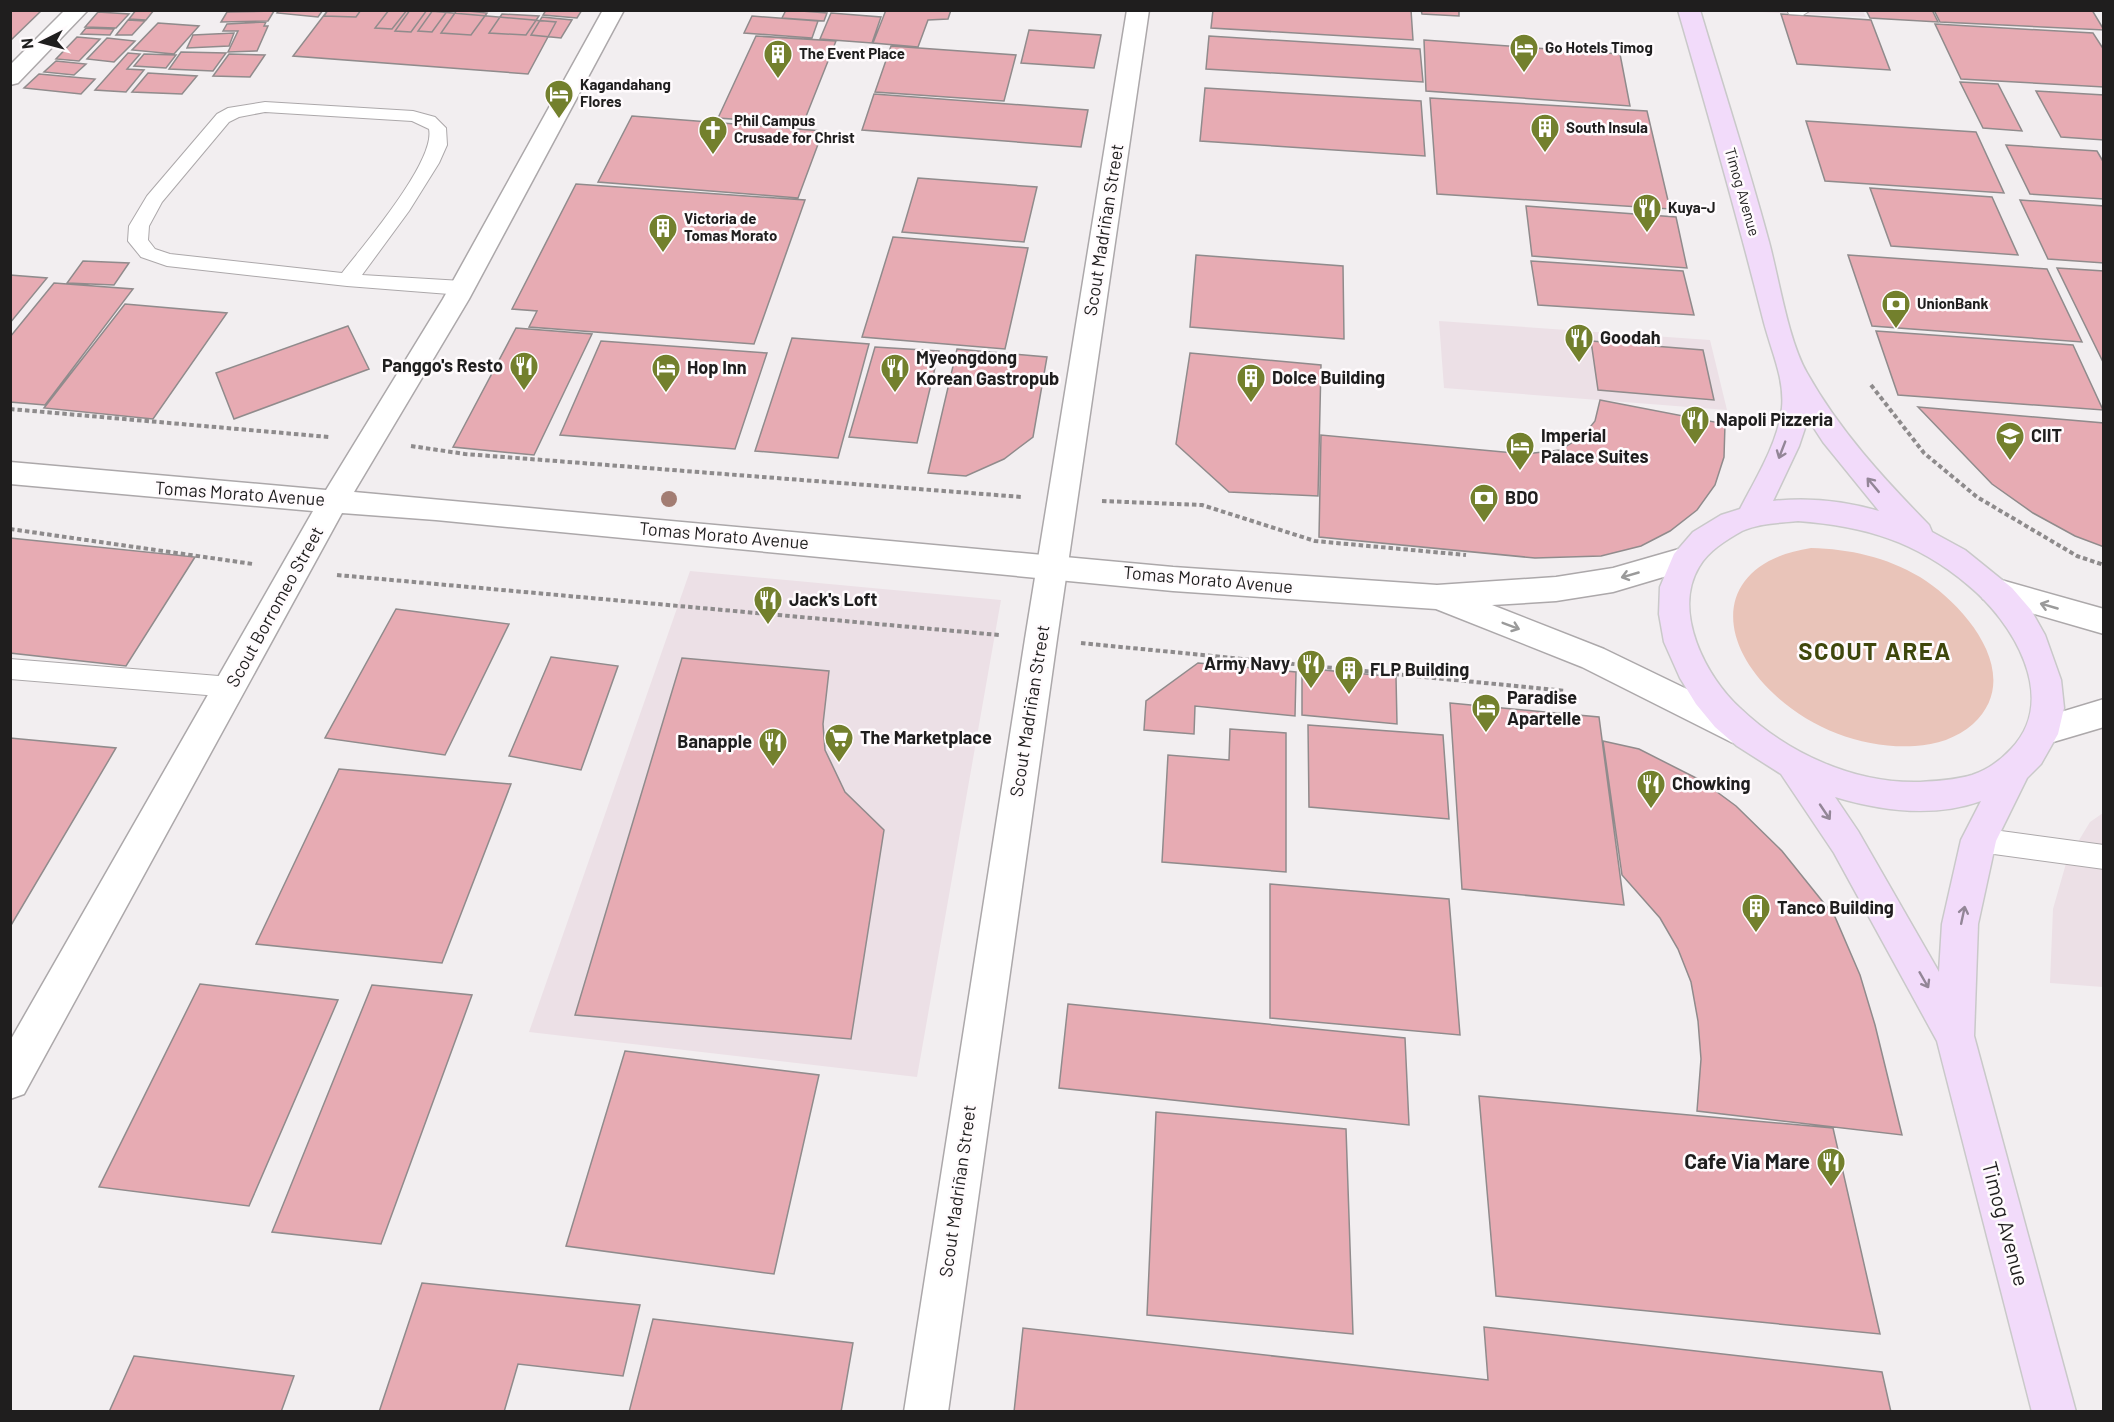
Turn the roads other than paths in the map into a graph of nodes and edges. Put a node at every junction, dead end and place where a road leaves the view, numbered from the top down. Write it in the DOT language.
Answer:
graph roads {
  1 [pos="78,10"];
  2 [pos="614,10"];
  3 [pos="1138,10"];
  4 [pos="1689,10"];
  5 [pos="1795,10"];
  6 [pos="1803,10"];
  7 [pos="10,78"];
  8 [pos="347,280"];
  9 [pos="462,288"];
  10 [pos="1793,373"];
  11 [pos="10,473"];
  12 [pos="334,501"];
  13 [pos="1751,516"];
  14 [pos="1928,543"];
  15 [pos="1686,559"];
  16 [pos="1053,567"];
  17 [pos="1994,591"];
  18 [pos="1437,597"];
  19 [pos="2103,622"];
  20 [pos="10,669"];
  21 [pos="231,687"];
  22 [pos="2103,713"];
  23 [pos="2043,731"];
  24 [pos="1747,734"];
  25 [pos="1792,764"];
  26 [pos="2013,771"];
  27 [pos="1979,840"];
  28 [pos="2103,857"];
  29 [pos="1955,1036"];
  30 [pos="10,1080"];
  31 [pos="926,1412"];
  32 [pos="2054,1412"];
  1 -- 7 [label="street"];
  2 -- 9 [label="street, Scout Borromeo Street"];
  3 -- 16 [label="street, Scout Madriñan Street"];
  4 -- 10 [label="main road, Timog Avenue"];
  5 -- 6 [label="lane"];
  8 -- 8 [label="lane"];
  8 -- 9 [label="lane"];
  9 -- 12 [label="street, Scout Borromeo Street"];
  10 -- 13 [label="main road, Timog Avenue, one-way"];
  14 -- 10 [label="main road, Timog Avenue, one-way"];
  11 -- 12 [label="street, Tomas Morato Avenue"];
  12 -- 16 [label="street, Tomas Morato Avenue"];
  12 -- 21 [label="street, Scout Borromeo Street"];
  13 -- 14 [label="main road"];
  13 -- 15 [label="main road"];
  14 -- 17 [label="main road"];
  15 -- 18 [label="street, Tomas Morato Avenue, one-way"];
  15 -- 24 [label="main road"];
  16 -- 18 [label="street, Tomas Morato Avenue"];
  16 -- 31 [label="street, Scout Madriñan Street"];
  19 -- 17 [label="street, one-way"];
  17 -- 23 [label="main road"];
  18 -- 24 [label="street, Tomas Morato Avenue, one-way"];
  20 -- 21 [label="lane"];
  21 -- 30 [label="street, Scout Borromeo Street"];
  22 -- 23 [label="street"];
  23 -- 26 [label="main road"];
  24 -- 25 [label="main road"];
  25 -- 26 [label="main road"];
  25 -- 29 [label="main road, Timog Avenue, one-way"];
  26 -- 27 [label="main road, Timog Avenue"];
  27 -- 28 [label="lane"];
  29 -- 27 [label="main road, Timog Avenue, one-way"];
  29 -- 32 [label="main road, Timog Avenue"];
}
